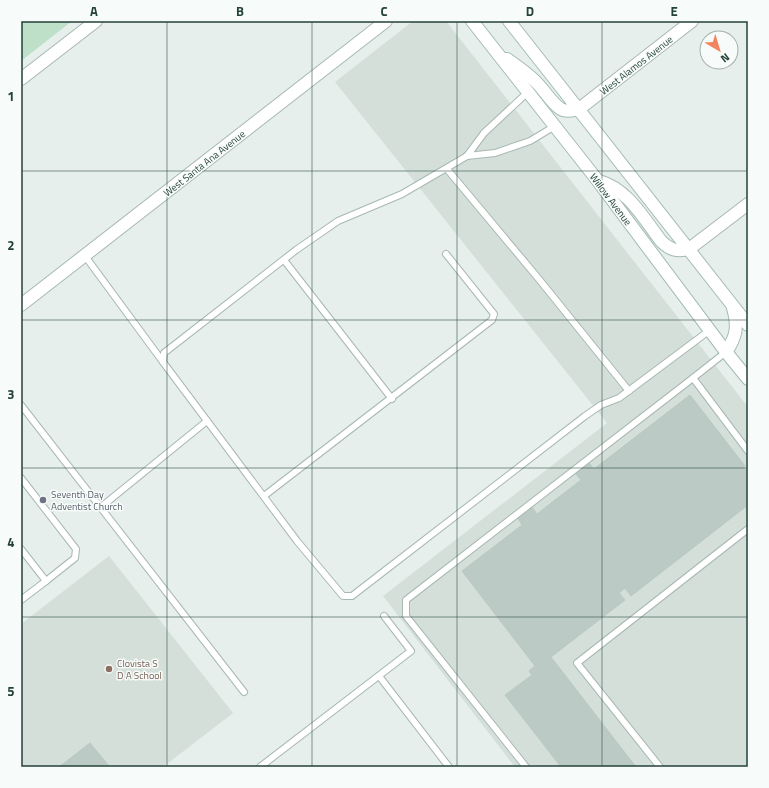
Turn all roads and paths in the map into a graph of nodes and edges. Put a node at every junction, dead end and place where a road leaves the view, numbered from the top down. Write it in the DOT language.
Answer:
graph roads {
  1 [pos="96,21"];
  2 [pos="386,21"];
  3 [pos="472,21"];
  4 [pos="510,21"];
  5 [pos="692,21"];
  6 [pos="498,53"];
  7 [pos="21,79"];
  8 [pos="528,92"];
  9 [pos="579,109"];
  10 [pos="555,126"];
  11 [pos="467,156"];
  12 [pos="447,169"];
  13 [pos="598,181"];
  14 [pos="748,204"];
  15 [pos="689,249"];
  16 [pos="446,254"];
  17 [pos="84,256"];
  18 [pos="284,260"];
  19 [pos="21,305"];
  20 [pos="732,305"];
  21 [pos="748,325"];
  22 [pos="710,330"];
  23 [pos="726,352"];
  24 [pos="164,362"];
  25 [pos="693,378"];
  26 [pos="748,379"];
  27 [pos="629,391"];
  28 [pos="392,399"];
  29 [pos="21,405"];
  30 [pos="207,421"];
  31 [pos="748,451"];
  32 [pos="21,478"];
  33 [pos="264,496"];
  34 [pos="101,507"];
  35 [pos="748,529"];
  36 [pos="21,549"];
  37 [pos="46,580"];
  38 [pos="21,600"];
  39 [pos="384,616"];
  40 [pos="379,676"];
  41 [pos="244,692"];
  42 [pos="260,767"];
  43 [pos="449,767"];
  44 [pos="526,767"];
  45 [pos="660,767"];
  1 -- 7 [label="main road"];
  2 -- 17 [label="main road, West Santa Ana Avenue"];
  3 -- 6 [label="main road, Willow Avenue"];
  4 -- 9 [label="main road"];
  5 -- 9 [label="main road, West Alamos Avenue"];
  6 -- 8 [label="main road, Willow Avenue"];
  6 -- 9 [label="main road"];
  8 -- 10 [label="main road, Willow Avenue"];
  8 -- 11 [label="lane"];
  9 -- 15 [label="main road"];
  10 -- 11 [label="lane"];
  10 -- 13 [label="main road, Willow Avenue"];
  11 -- 12 [label="lane"];
  12 -- 18 [label="lane"];
  12 -- 27 [label="lane"];
  13 -- 15 [label="main road"];
  13 -- 22 [label="main road, Willow Avenue"];
  14 -- 15 [label="main road"];
  15 -- 20 [label="main road"];
  16 -- 28 [label="lane"];
  17 -- 19 [label="main road, West Santa Ana Avenue"];
  17 -- 24 [label="lane"];
  18 -- 24 [label="lane"];
  18 -- 28 [label="lane"];
  20 -- 21 [label="main road"];
  20 -- 23 [label="main road"];
  22 -- 23 [label="main road, Willow Avenue"];
  22 -- 27 [label="lane"];
  23 -- 25 [label="lane"];
  23 -- 26 [label="main road, Willow Avenue"];
  24 -- 30 [label="lane"];
  25 -- 31 [label="lane"];
  25 -- 44 [label="lane"];
  27 -- 33 [label="lane"];
  28 -- 33 [label="lane"];
  29 -- 34 [label="lane"];
  30 -- 33 [label="lane"];
  30 -- 34 [label="lane"];
  32 -- 37 [label="lane"];
  34 -- 41 [label="lane"];
  35 -- 45 [label="lane"];
  36 -- 37 [label="lane"];
  37 -- 38 [label="lane"];
  39 -- 40 [label="lane"];
  40 -- 42 [label="lane"];
  40 -- 43 [label="lane"];
}
